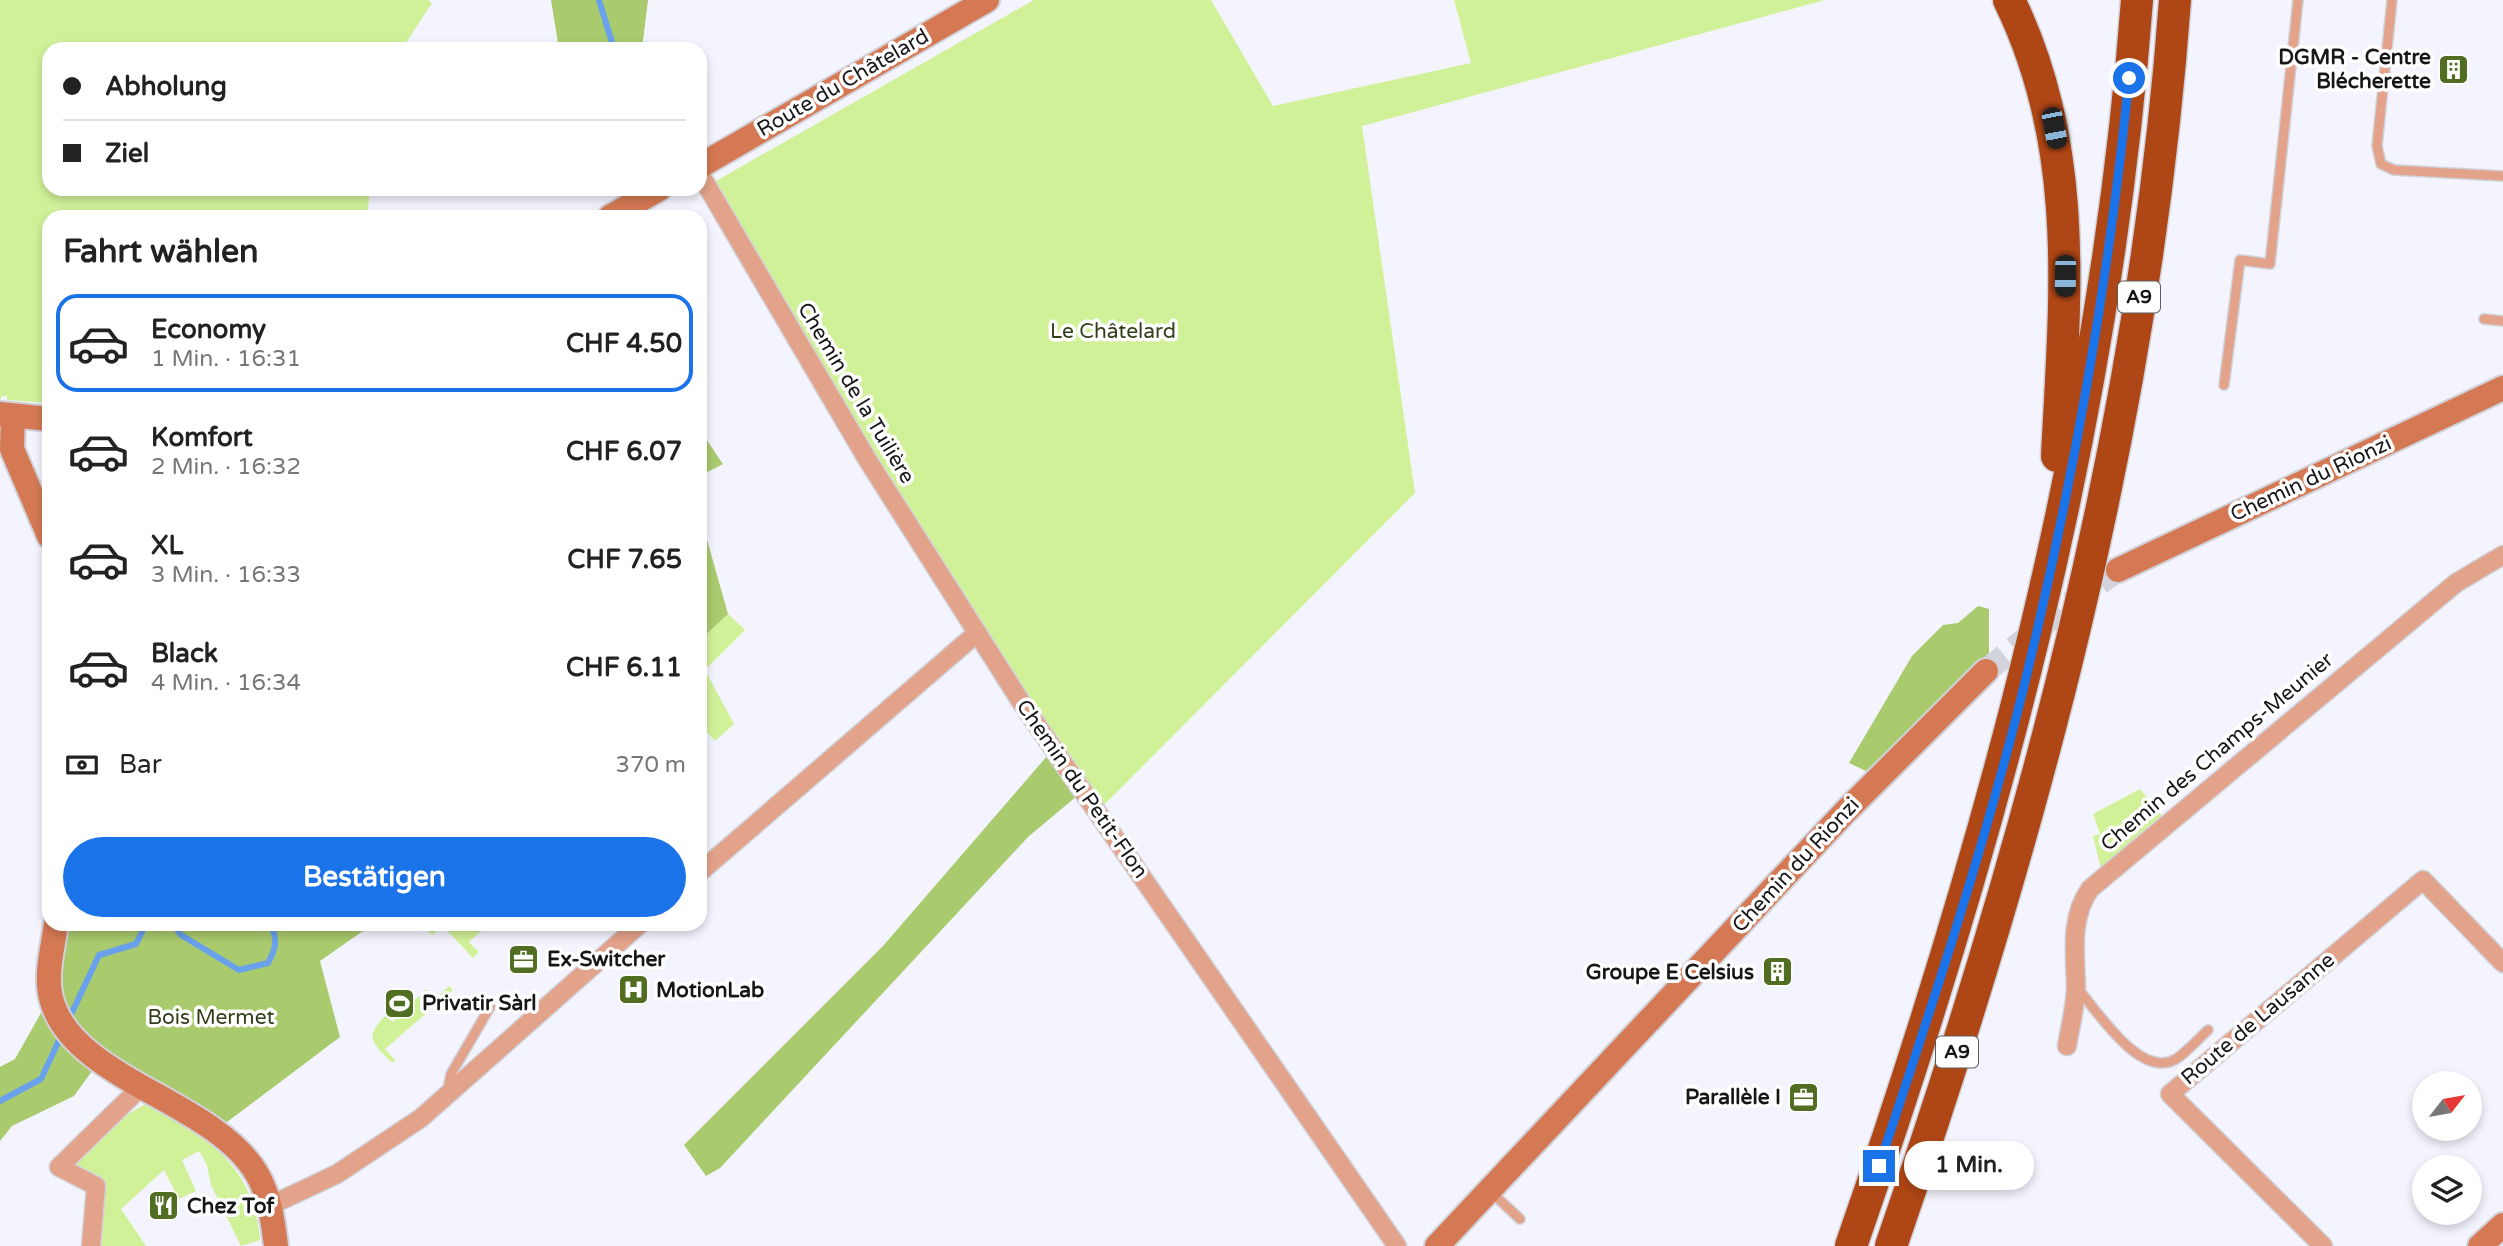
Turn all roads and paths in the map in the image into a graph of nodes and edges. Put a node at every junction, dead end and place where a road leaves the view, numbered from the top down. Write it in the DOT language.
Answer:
graph roads {
  1 [pos="987,0"];
  2 [pos="2009,0"];
  3 [pos="2137,0"];
  4 [pos="2175,0"];
  5 [pos="2194,0"];
  6 [pos="2298,0"];
  7 [pos="2392,0"];
  8 [pos="2162,126"];
  9 [pos="707,162"];
  10 [pos="2503,176"];
  11 [pos="707,186"];
  12 [pos="647,196"];
  13 [pos="622,210"];
  14 [pos="2484,319"];
  15 [pos="2503,321"];
  16 [pos="2224,385"];
  17 [pos="2503,388"];
  18 [pos="7,415"];
  19 [pos="42,418"];
  20 [pos="42,520"];
  21 [pos="2503,555"];
  22 [pos="2051,570"];
  23 [pos="2118,570"];
  24 [pos="977,633"];
  25 [pos="1986,671"];
  26 [pos="707,866"];
  27 [pos="55,931"];
  28 [pos="632,931"];
  29 [pos="2503,963"];
  30 [pos="2076,986"];
  31 [pos="490,1007"];
  32 [pos="2208,1030"];
  33 [pos="2067,1046"];
  34 [pos="142,1086"];
  35 [pos="447,1095"];
  36 [pos="1490,1191"];
  37 [pos="269,1206"];
  38 [pos="1520,1219"];
  39 [pos="2503,1225"];
  40 [pos="90,1246"];
  41 [pos="275,1246"];
  42 [pos="1397,1246"];
  43 [pos="1437,1246"];
  44 [pos="1852,1246"];
  45 [pos="1891,1246"];
  46 [pos="2323,1246"];
  47 [pos="2480,1246"];
  1 -- 9 [label="street, Route du Châtelard"];
  2 -- 22 [label="highway"];
  3 -- 22 [label="highway, A9"];
  4 -- 8 [label="highway, A9"];
  5 -- 8 [label="highway"];
  6 -- 16 [label="lane"];
  7 -- 10 [label="lane"];
  8 -- 45 [label="highway, A9"];
  11 -- 24 [label="street, Chemin de la Tuilière"];
  12 -- 13 [label="street"];
  14 -- 15 [label="lane"];
  17 -- 23 [label="street, Chemin du Rionzi"];
  18 -- 19 [label="street"];
  18 -- 20 [label="street"];
  21 -- 30 [label="street, Chemin des Champs-Meunier"];
  22 -- 44 [label="highway, A9"];
  24 -- 26 [label="street"];
  24 -- 42 [label="street, Chemin du Petit-Flon"];
  25 -- 36 [label="street, Chemin du Rionzi"];
  27 -- 34 [label="street"];
  28 -- 35 [label="street"];
  29 -- 46 [label="street, Route de Lausanne"];
  30 -- 32 [label="lane"];
  30 -- 33 [label="street, Chemin des Champs-Meunier"];
  31 -- 35 [label="lane"];
  34 -- 37 [label="street"];
  34 -- 40 [label="street"];
  35 -- 37 [label="street"];
  36 -- 38 [label="lane"];
  36 -- 43 [label="street, Chemin du Rionzi"];
  37 -- 41 [label="street"];
  39 -- 47 [label="street"];
}
